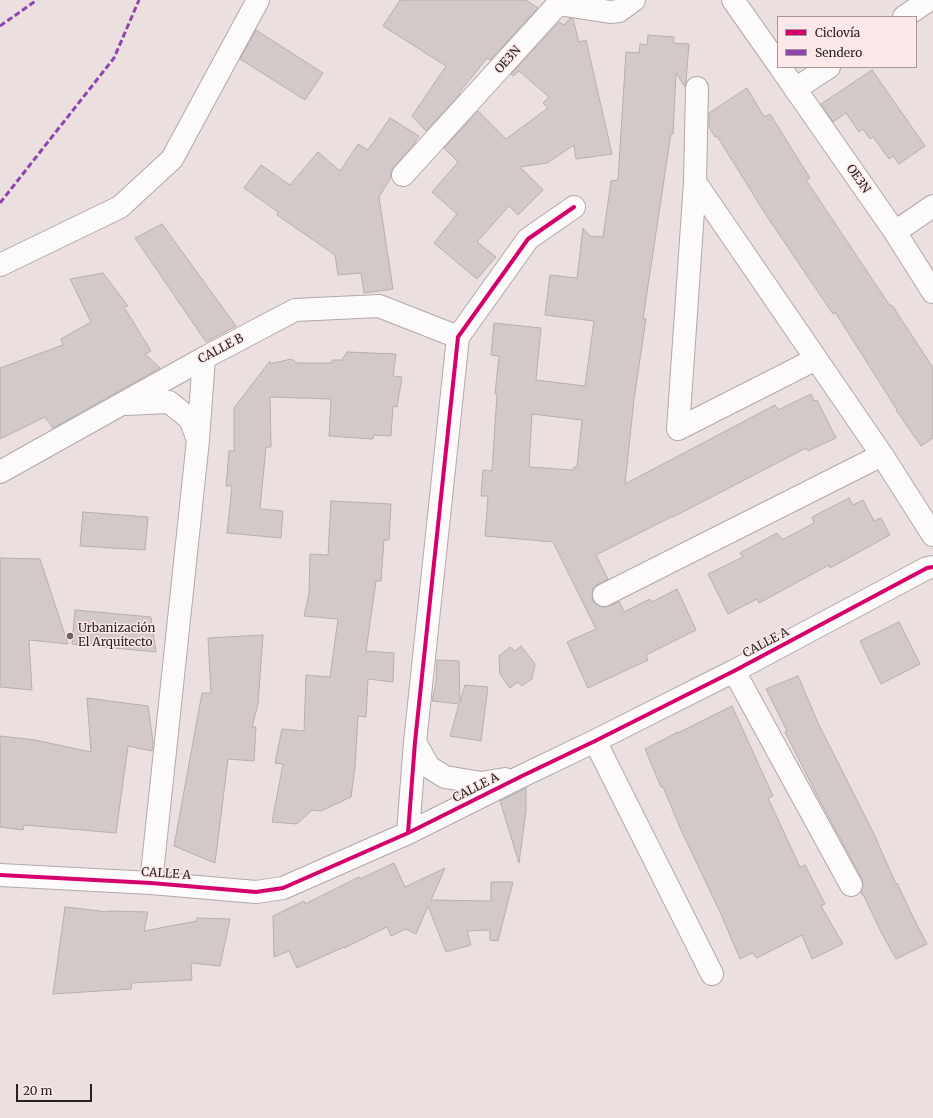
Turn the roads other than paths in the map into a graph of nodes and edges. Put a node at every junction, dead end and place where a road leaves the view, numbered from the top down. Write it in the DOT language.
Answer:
graph roads {
  1 [pos="258,0"];
  2 [pos="634,0"];
  3 [pos="734,0"];
  4 [pos="929,0"];
  5 [pos="905,16"];
  6 [pos="777,63"];
  7 [pos="781,68"];
  8 [pos="827,68"];
  9 [pos="697,88"];
  10 [pos="795,89"];
  11 [pos="402,175"];
  12 [pos="695,182"];
  13 [pos="933,206"];
  14 [pos="574,207"];
  15 [pos="895,232"];
  16 [pos="0,265"];
  17 [pos="933,292"];
  18 [pos="458,337"];
  19 [pos="204,358"];
  20 [pos="816,359"];
  21 [pos="120,405"];
  22 [pos="198,440"];
  23 [pos="882,455"];
  24 [pos="0,472"];
  25 [pos="933,535"];
  26 [pos="930,568"];
  27 [pos="604,594"];
  28 [pos="734,671"];
  29 [pos="596,741"];
  30 [pos="415,742"];
  31 [pos="522,776"];
  32 [pos="408,833"];
  33 [pos="0,875"];
  34 [pos="151,883"];
  35 [pos="851,884"];
  36 [pos="712,974"];
  1 -- 16 [label="street"];
  2 -- 11 [label="street, OE3N"];
  3 -- 6 [label="street"];
  4 -- 5 [label="street"];
  7 -- 10 [label="street, OE3N"];
  8 -- 10 [label="street"];
  9 -- 12 [label="street"];
  10 -- 15 [label="street, OE3N"];
  12 -- 20 [label="street"];
  12 -- 20 [label="street"];
  13 -- 15 [label="street"];
  14 -- 18 [label="street"];
  15 -- 17 [label="street, OE3N"];
  18 -- 19 [label="street, CALLE B"];
  18 -- 30 [label="street"];
  19 -- 21 [label="street, CALLE B"];
  19 -- 22 [label="street"];
  20 -- 23 [label="street"];
  21 -- 22 [label="street"];
  21 -- 24 [label="street, CALLE B"];
  22 -- 34 [label="street"];
  23 -- 25 [label="street"];
  23 -- 27 [label="street"];
  26 -- 28 [label="street, CALLE A"];
  28 -- 29 [label="street, CALLE A"];
  28 -- 35 [label="street"];
  29 -- 31 [label="street, CALLE A"];
  29 -- 36 [label="street"];
  30 -- 31 [label="street"];
  30 -- 32 [label="street"];
  31 -- 32 [label="street, CALLE A"];
  32 -- 34 [label="street, CALLE A"];
  33 -- 34 [label="street, CALLE A"];
}
